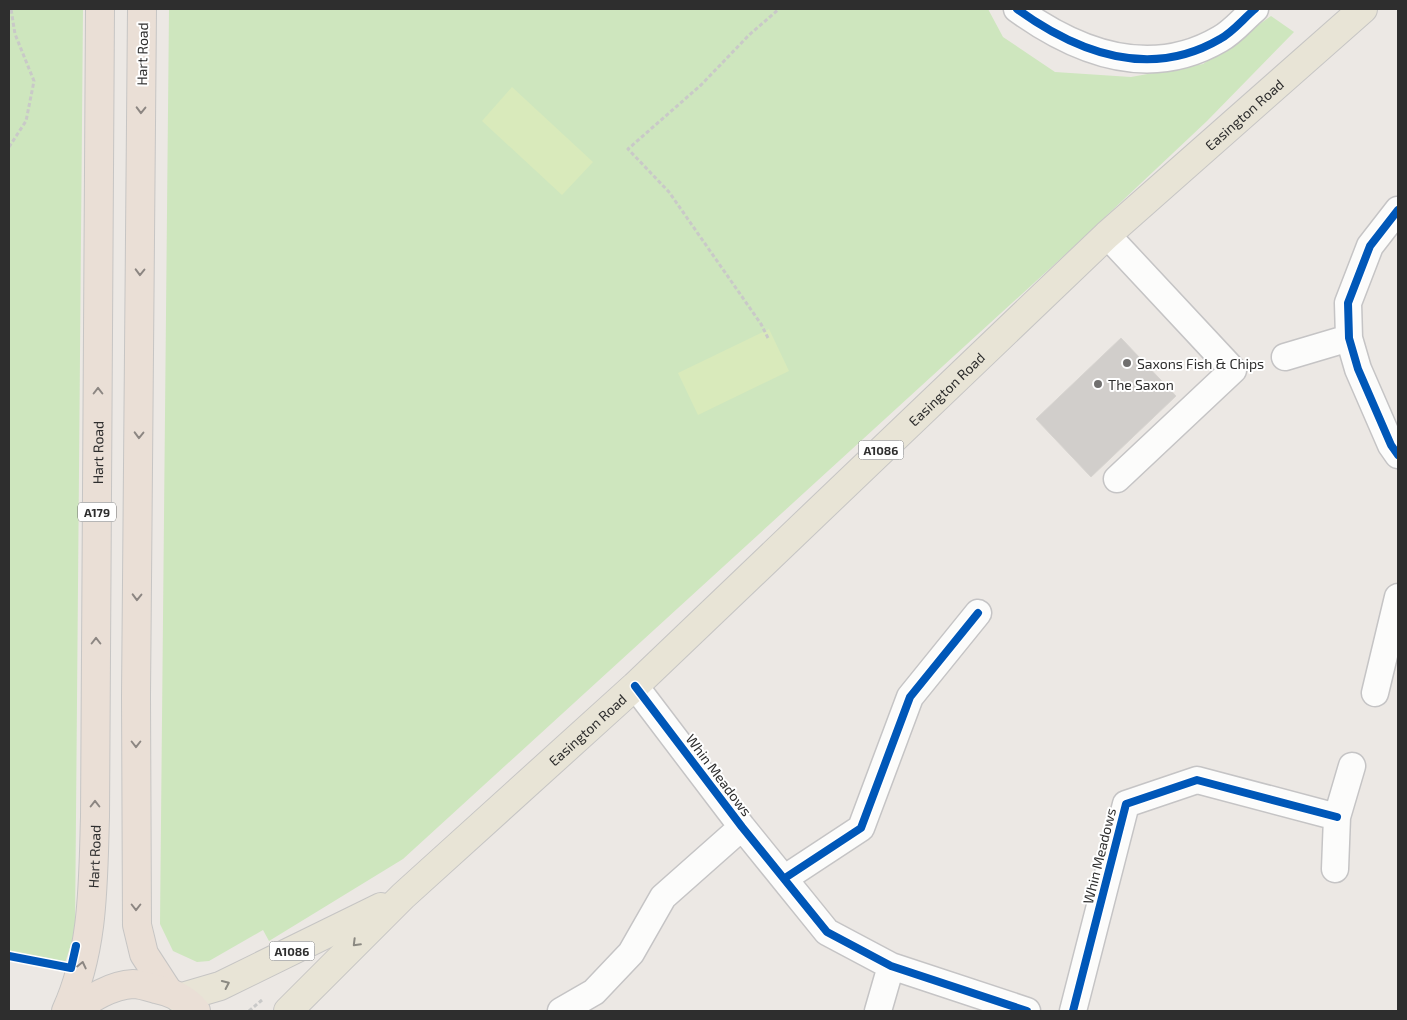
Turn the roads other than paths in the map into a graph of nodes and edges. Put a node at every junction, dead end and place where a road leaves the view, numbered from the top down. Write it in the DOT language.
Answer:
graph roads {
  1 [pos="100,9"];
  2 [pos="142,9"];
  3 [pos="1017,9"];
  4 [pos="1255,9"];
  5 [pos="1363,9"];
  6 [pos="1394,214"];
  7 [pos="1107,235"];
  8 [pos="1349,338"];
  9 [pos="1286,357"];
  10 [pos="1398,455"];
  11 [pos="1117,479"];
  12 [pos="1398,597"];
  13 [pos="978,613"];
  14 [pos="635,686"];
  15 [pos="1375,693"];
  16 [pos="1352,766"];
  17 [pos="1336,817"];
  18 [pos="742,827"];
  19 [pos="1335,869"];
  20 [pos="785,878"];
  21 [pos="403,896"];
  22 [pos="891,966"];
  23 [pos="181,1000"];
  24 [pos="66,1011"];
  25 [pos="73,1011"];
  26 [pos="288,1011"];
  27 [pos="561,1011"];
  28 [pos="878,1011"];
  29 [pos="1027,1011"];
  30 [pos="1073,1011"];
  24 -- 1 [label="highway, Hart Road / A179, one-way"];
  2 -- 23 [label="highway, Hart Road, one-way"];
  3 -- 4 [label="street"];
  5 -- 7 [label="main road, Easington Road / A1086"];
  6 -- 8 [label="street"];
  7 -- 11 [label="street"];
  7 -- 14 [label="main road, Easington Road / A1086"];
  8 -- 9 [label="street"];
  8 -- 10 [label="street"];
  12 -- 15 [label="street"];
  13 -- 20 [label="street"];
  14 -- 18 [label="street, Whin Meadows"];
  14 -- 21 [label="main road, Easington Road / A1086"];
  16 -- 17 [label="street"];
  17 -- 19 [label="street"];
  17 -- 30 [label="street, Whin Meadows"];
  18 -- 20 [label="street, Whin Meadows"];
  18 -- 27 [label="street, Whin Meadows"];
  20 -- 22 [label="street, Whin Meadows"];
  23 -- 21 [label="main road, Easington Road / A1086, one-way"];
  21 -- 26 [label="main road, Easington Road / A1086, one-way"];
  22 -- 28 [label="street"];
  22 -- 29 [label="street, Whin Meadows"];
  23 -- 25 [label="highway"];
}
